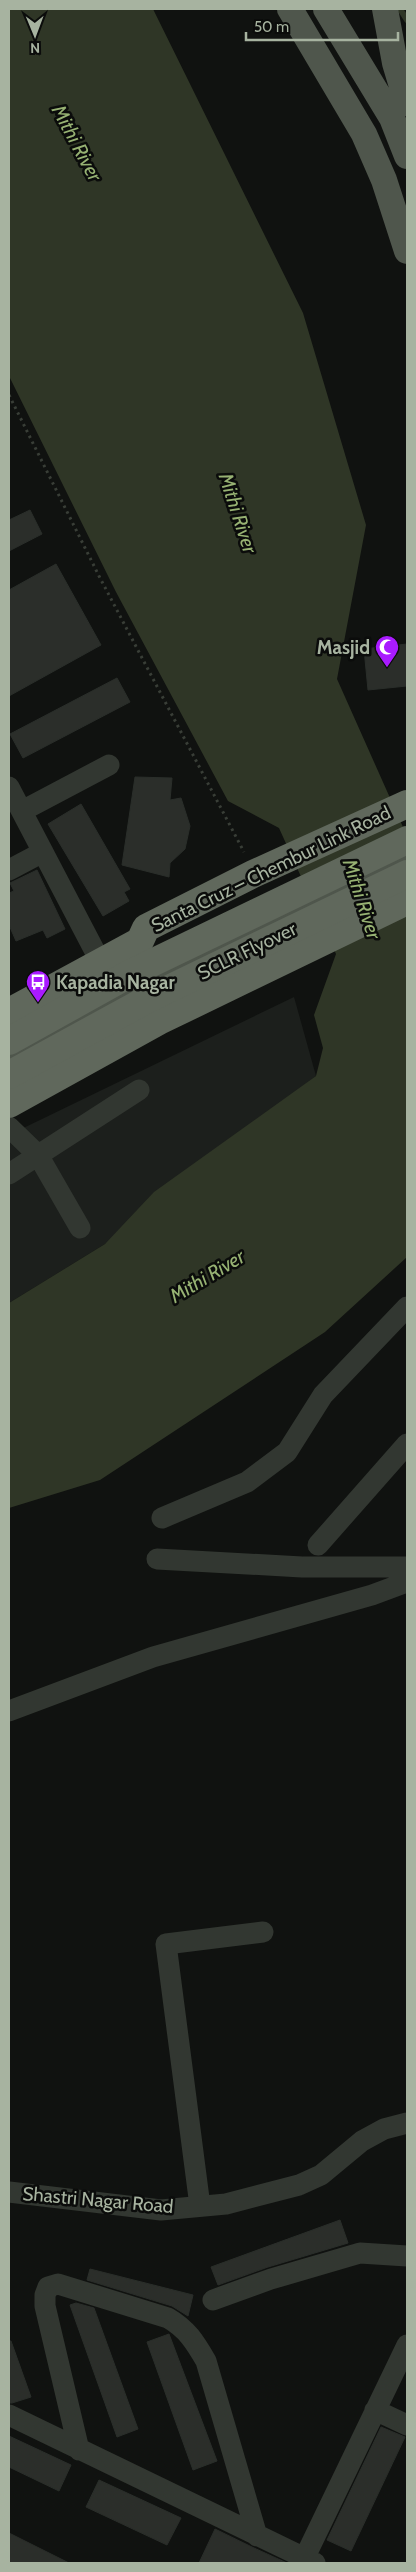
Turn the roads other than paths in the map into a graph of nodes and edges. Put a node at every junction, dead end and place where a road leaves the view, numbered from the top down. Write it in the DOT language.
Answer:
graph roads {
  1 [pos="290,9"];
  2 [pos="326,9"];
  3 [pos="385,9"];
  4 [pos="402,111"];
  5 [pos="407,156"];
  6 [pos="407,251"];
  7 [pos="109,765"];
  8 [pos="9,786"];
  9 [pos="407,804"];
  10 [pos="22,811"];
  11 [pos="407,819"];
  12 [pos="407,840"];
  13 [pos="43,852"];
  14 [pos="407,857"];
  15 [pos="9,870"];
  16 [pos="407,874"];
  17 [pos="260,877"];
  18 [pos="407,901"];
  19 [pos="140,940"];
  20 [pos="100,962"];
  21 [pos="9,1012"];
  22 [pos="178,1012"];
  23 [pos="9,1041"];
  24 [pos="9,1058"];
  25 [pos="9,1076"];
  26 [pos="139,1090"];
  27 [pos="9,1104"];
  28 [pos="9,1127"];
  29 [pos="38,1155"];
  30 [pos="9,1174"];
  31 [pos="80,1228"];
  32 [pos="407,1307"];
  33 [pos="407,1444"];
  34 [pos="162,1518"];
  35 [pos="318,1545"];
  36 [pos="158,1559"];
  37 [pos="407,1567"];
  38 [pos="407,1582"];
  39 [pos="9,1711"];
  40 [pos="263,1932"];
  41 [pos="407,2123"];
  42 [pos="9,2192"];
  43 [pos="200,2206"];
  44 [pos="407,2256"];
  45 [pos="213,2300"];
  46 [pos="407,2345"];
  47 [pos="375,2410"];
  48 [pos="9,2416"];
  49 [pos="407,2425"];
  50 [pos="79,2450"];
  51 [pos="257,2536"];
  52 [pos="309,2561"];
  1 -- 6 [label="main road"];
  2 -- 4 [label="main road"];
  3 -- 4 [label="main road"];
  4 -- 5 [label="main road"];
  7 -- 10 [label="street"];
  8 -- 10 [label="street"];
  9 -- 17 [label="highway, Santa Cruz – Chembur Link Road"];
  10 -- 13 [label="street"];
  11 -- 17 [label="highway"];
  12 -- 23 [label="highway, bridge"];
  13 -- 15 [label="street"];
  13 -- 20 [label="street"];
  14 -- 24 [label="main road, bridge"];
  16 -- 25 [label="highway, SCLR Flyover, bridge"];
  17 -- 19 [label="highway, Santa Cruz – Chembur Link Road"];
  18 -- 22 [label="highway"];
  19 -- 20 [label="highway, Santa Cruz – Chembur Link Road"];
  19 -- 22 [label="highway"];
  20 -- 21 [label="highway, Santa Cruz – Chembur Link Road"];
  22 -- 27 [label="highway"];
  26 -- 29 [label="street"];
  28 -- 29 [label="street"];
  29 -- 30 [label="street"];
  29 -- 31 [label="street"];
  32 -- 34 [label="street"];
  33 -- 35 [label="street"];
  36 -- 37 [label="street"];
  38 -- 39 [label="street"];
  40 -- 43 [label="street"];
  41 -- 43 [label="street, Shastri Nagar Road"];
  42 -- 43 [label="street, Shastri Nagar Road"];
  44 -- 45 [label="street"];
  46 -- 47 [label="street"];
  47 -- 49 [label="street"];
  47 -- 52 [label="street"];
  48 -- 50 [label="street"];
  50 -- 51 [label="street"];
  50 -- 51 [label="street"];
  51 -- 52 [label="street"];
}
